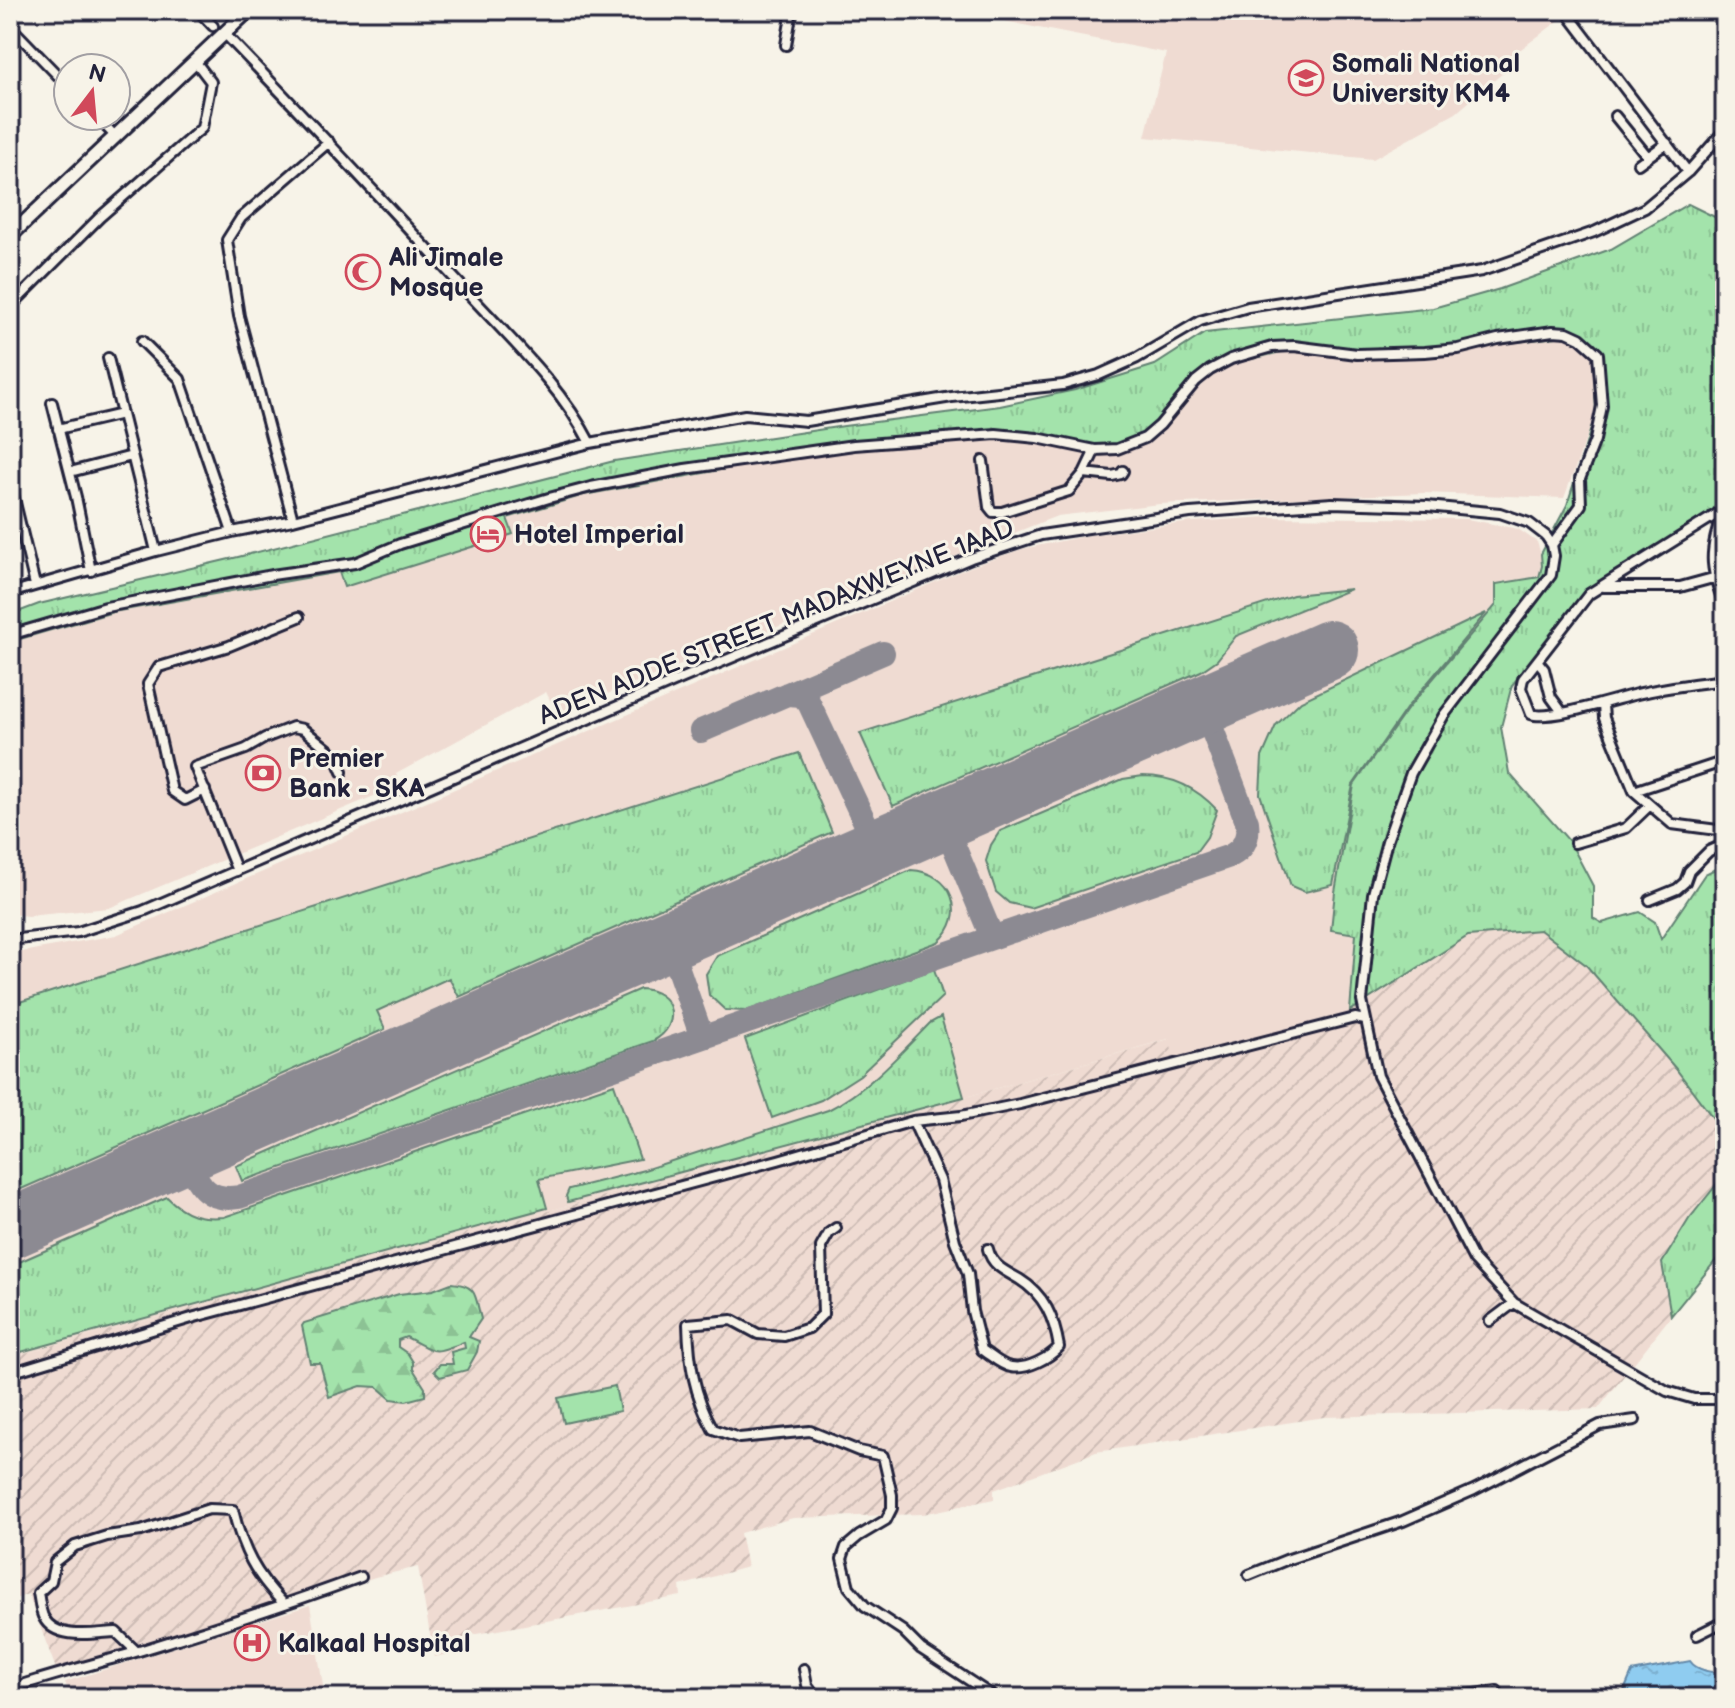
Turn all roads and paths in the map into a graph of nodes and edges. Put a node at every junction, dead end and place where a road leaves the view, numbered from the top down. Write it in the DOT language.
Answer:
graph roads {
  1 [pos="198,10"];
  2 [pos="249,10"];
  3 [pos="792,10"];
  4 [pos="1571,18"];
  5 [pos="10,26"];
  6 [pos="218,30"];
  7 [pos="786,45"];
  8 [pos="195,61"];
  9 [pos="52,69"];
  10 [pos="1615,116"];
  11 [pos="1725,130"];
  12 [pos="111,132"];
  13 [pos="115,136"];
  14 [pos="329,142"];
  15 [pos="1667,143"];
  16 [pos="1648,157"];
  17 [pos="1638,164"];
  18 [pos="1688,172"];
  19 [pos="10,236"];
  20 [pos="10,307"];
  21 [pos="142,341"];
  22 [pos="108,358"];
  23 [pos="52,403"];
  24 [pos="122,414"];
  25 [pos="58,429"];
  26 [pos="590,443"];
  27 [pos="1095,450"];
  28 [pos="132,456"];
  29 [pos="983,461"];
  30 [pos="1123,471"];
  31 [pos="70,472"];
  32 [pos="1084,473"];
  33 [pos="10,482"];
  34 [pos="1724,509"];
  35 [pos="293,520"];
  36 [pos="232,532"];
  37 [pos="1552,545"];
  38 [pos="156,551"];
  39 [pos="91,571"];
  40 [pos="1713,578"];
  41 [pos="35,585"];
  42 [pos="1604,587"];
  43 [pos="10,593"];
  44 [pos="1725,606"];
  45 [pos="299,617"];
  46 [pos="10,635"];
  47 [pos="1539,663"];
  48 [pos="1725,680"];
  49 [pos="1603,705"];
  50 [pos="1562,712"];
  51 [pos="1725,761"];
  52 [pos="342,772"];
  53 [pos="205,790"];
  54 [pos="1634,791"];
  55 [pos="1649,806"];
  56 [pos="1725,831"];
  57 [pos="1575,843"];
  58 [pos="1725,844"];
  59 [pos="237,871"];
  60 [pos="1650,900"];
  61 [pos="10,940"];
  62 [pos="1365,1020"];
  63 [pos="913,1121"];
  64 [pos="836,1228"];
  65 [pos="988,1249"];
  66 [pos="1514,1303"];
  67 [pos="1490,1321"];
  68 [pos="10,1373"];
  69 [pos="1725,1399"];
  70 [pos="1635,1420"];
  71 [pos="1249,1575"];
  72 [pos="361,1577"];
  73 [pos="284,1604"];
  74 [pos="1725,1621"];
  75 [pos="1697,1635"];
  76 [pos="136,1651"];
  77 [pos="804,1669"];
  78 [pos="10,1689"];
  79 [pos="1497,1691"];
  80 [pos="817,1698"];
  81 [pos="996,1698"];
  82 [pos="1446,1698"];
  1 -- 6 [label="street"];
  2 -- 6 [label="main road"];
  3 -- 7 [label="street"];
  4 -- 15 [label="street"];
  5 -- 9 [label="street"];
  6 -- 8 [label="main road"];
  6 -- 14 [label="street"];
  8 -- 13 [label="main road"];
  8 -- 20 [label="street"];
  10 -- 16 [label="street"];
  11 -- 18 [label="street"];
  12 -- 13 [label="street"];
  13 -- 19 [label="main road"];
  14 -- 26 [label="street"];
  14 -- 35 [label="street"];
  15 -- 16 [label="street"];
  15 -- 18 [label="street"];
  16 -- 17 [label="street"];
  18 -- 26 [label="street"];
  21 -- 36 [label="street"];
  22 -- 24 [label="street"];
  23 -- 25 [label="street"];
  24 -- 25 [label="street"];
  24 -- 28 [label="street"];
  25 -- 31 [label="street"];
  26 -- 35 [label="street"];
  27 -- 32 [label="street"];
  27 -- 37 [label="street"];
  27 -- 46 [label="street"];
  28 -- 31 [label="street"];
  28 -- 38 [label="street"];
  29 -- 32 [label="street"];
  30 -- 32 [label="street"];
  31 -- 39 [label="street"];
  33 -- 41 [label="street"];
  34 -- 40 [label="street"];
  34 -- 42 [label="street"];
  35 -- 36 [label="street"];
  36 -- 38 [label="street"];
  37 -- 59 [label="street, ADEN ADDE STREET MADAXWEYNE 1AAD"];
  37 -- 62 [label="street"];
  38 -- 39 [label="street"];
  39 -- 41 [label="street"];
  40 -- 42 [label="street"];
  40 -- 44 [label="street"];
  41 -- 43 [label="street"];
  42 -- 47 [label="street"];
  45 -- 53 [label="street"];
  47 -- 50 [label="street"];
  47 -- 50 [label="street"];
  48 -- 49 [label="street"];
  49 -- 50 [label="street"];
  49 -- 54 [label="street"];
  51 -- 54 [label="street"];
  52 -- 53 [label="street"];
  53 -- 59 [label="street"];
  54 -- 55 [label="street"];
  55 -- 56 [label="street"];
  55 -- 57 [label="street"];
  58 -- 60 [label="street"];
  59 -- 61 [label="street, ADEN ADDE STREET MADAXWEYNE 1AAD"];
  62 -- 63 [label="street"];
  62 -- 66 [label="street"];
  63 -- 65 [label="street"];
  63 -- 68 [label="street"];
  64 -- 81 [label="street"];
  66 -- 67 [label="street"];
  66 -- 69 [label="street"];
  70 -- 71 [label="street"];
  72 -- 73 [label="street"];
  73 -- 76 [label="street"];
  73 -- 76 [label="street"];
  74 -- 75 [label="street"];
  76 -- 78 [label="street"];
  77 -- 80 [label="street"];
  79 -- 82 [label="street"];
}
